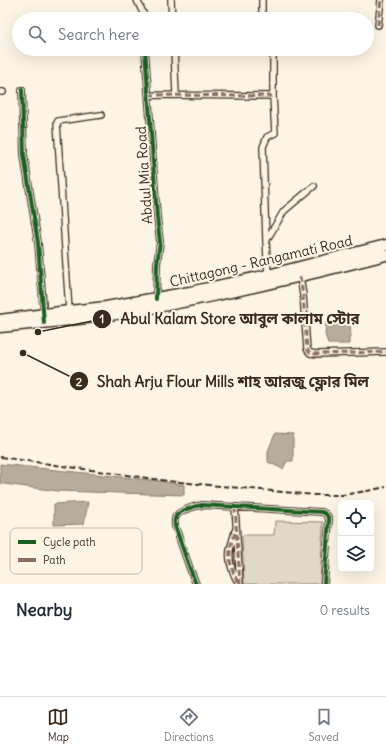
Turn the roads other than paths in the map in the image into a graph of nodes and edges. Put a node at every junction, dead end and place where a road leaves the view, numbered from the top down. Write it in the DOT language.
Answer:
graph roads {
  1 [pos="137,0"];
  2 [pos="171,0"];
  3 [pos="262,0"];
  4 [pos="381,0"];
  5 [pos="143,12"];
  6 [pos="172,12"];
  7 [pos="262,12"];
  8 [pos="378,25"];
  9 [pos="146,56"];
  10 [pos="174,56"];
  11 [pos="273,56"];
  12 [pos="22,90"];
  13 [pos="176,94"];
  14 [pos="149,95"];
  15 [pos="273,96"];
  16 [pos="101,115"];
  17 [pos="314,186"];
  18 [pos="266,240"];
  19 [pos="386,246"];
  20 [pos="386,255"];
  21 [pos="268,275"];
  22 [pos="300,276"];
  23 [pos="156,299"];
  24 [pos="69,311"];
  25 [pos="44,318"];
  26 [pos="0,320"];
  27 [pos="0,327"];
  28 [pos="386,352"];
  29 [pos="235,507"];
  30 [pos="196,584"];
  31 [pos="240,584"];
  32 [pos="324,584"];
  1 -- 5 [label="street"];
  2 -- 6 [label="street"];
  3 -- 7 [label="street"];
  4 -- 8 [label="street"];
  9 -- 14 [label="street, Abdul Mia Road"];
  10 -- 13 [label="street"];
  11 -- 15 [label="street"];
  12 -- 25 [label="street"];
  13 -- 14 [label="street"];
  13 -- 15 [label="street"];
  14 -- 23 [label="street, Abdul Mia Road"];
  15 -- 18 [label="street"];
  16 -- 24 [label="street"];
  17 -- 18 [label="street"];
  18 -- 21 [label="street"];
  19 -- 21 [label="highway, Chittagong - Rangamati Road"];
  20 -- 22 [label="highway, Chittagong - Rangamati Road"];
  21 -- 23 [label="highway, Chittagong - Rangamati Road"];
  22 -- 25 [label="highway, Chittagong - Rangamati Road"];
  22 -- 28 [label="street"];
  23 -- 24 [label="highway, Chittagong - Rangamati Road"];
  24 -- 25 [label="highway, Chittagong - Rangamati Road"];
  25 -- 26 [label="highway, Chittagong - Rangamati Road"];
  25 -- 27 [label="highway, Chittagong - Rangamati Road"];
  29 -- 30 [label="street"];
  29 -- 31 [label="street"];
  29 -- 32 [label="street"];
}
